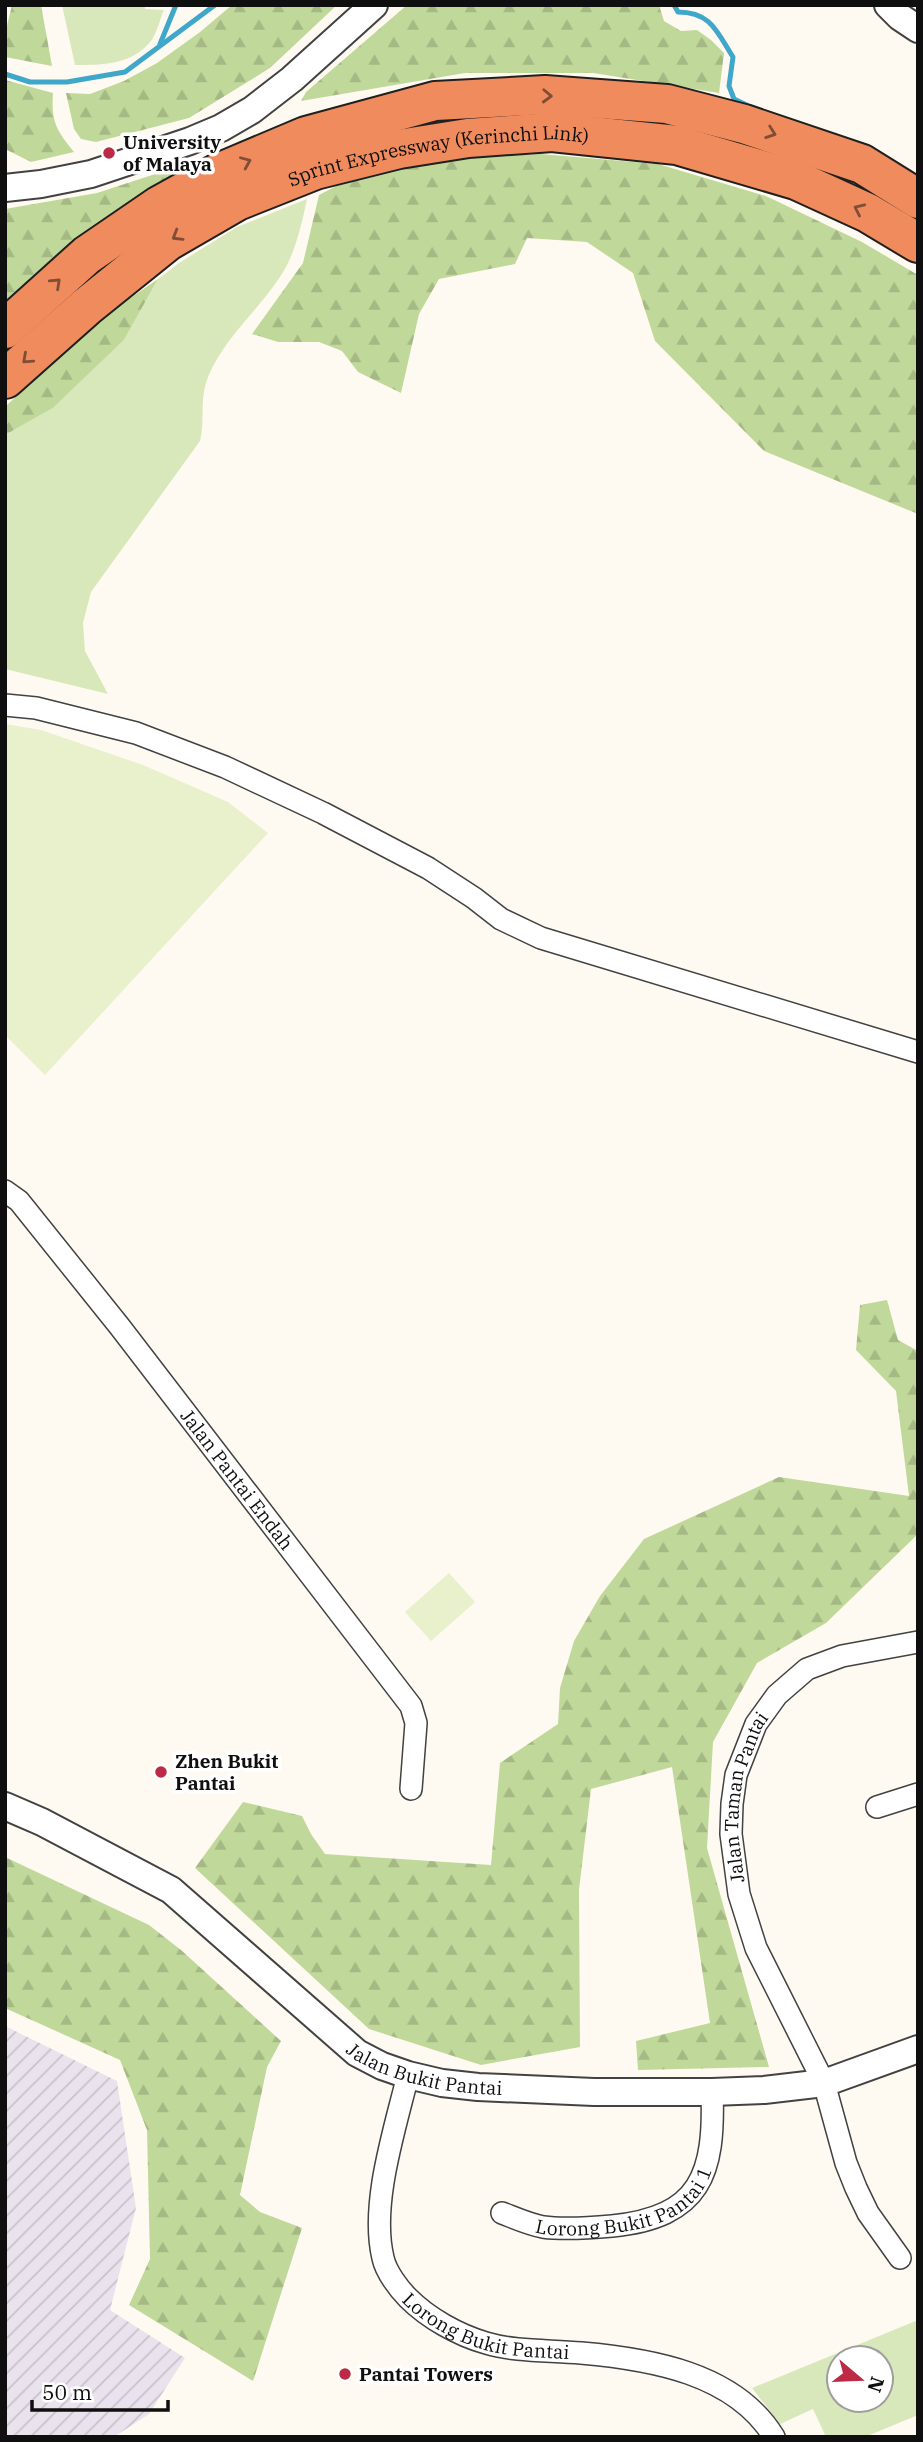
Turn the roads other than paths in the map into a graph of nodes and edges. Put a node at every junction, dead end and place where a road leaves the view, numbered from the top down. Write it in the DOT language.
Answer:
graph roads {
  1 [pos="355,5"];
  2 [pos="374,5"];
  3 [pos="5,174"];
  4 [pos="5,188"];
  5 [pos="918,200"];
  6 [pos="918,243"];
  7 [pos="5,329"];
  8 [pos="5,379"];
  9 [pos="5,705"];
  10 [pos="918,1052"];
  11 [pos="5,1191"];
  12 [pos="918,1642"];
  13 [pos="411,1790"];
  14 [pos="918,1794"];
  15 [pos="5,1806"];
  16 [pos="877,1807"];
  17 [pos="918,2049"];
  18 [pos="408,2075"];
  19 [pos="824,2082"];
  20 [pos="712,2092"];
  21 [pos="502,2213"];
  22 [pos="900,2258"];
  23 [pos="774,2437"];
  1 -- 3 [label="street"];
  2 -- 4 [label="street"];
  7 -- 5 [label="highway, Sprint Expressway (Kerinchi Link), one-way"];
  6 -- 8 [label="highway, Sprint Expressway (Kerinchi Link), one-way"];
  9 -- 10 [label="street"];
  11 -- 13 [label="street, Jalan Pantai Endah"];
  12 -- 19 [label="street, Jalan Taman Pantai"];
  14 -- 16 [label="street"];
  15 -- 18 [label="street, Jalan Bukit Pantai"];
  17 -- 19 [label="street, Jalan Bukit Pantai"];
  18 -- 20 [label="street, Jalan Bukit Pantai"];
  18 -- 23 [label="street, Lorong Bukit Pantai"];
  19 -- 20 [label="street, Jalan Bukit Pantai"];
  19 -- 22 [label="street, Jalan Taman Pantai"];
  20 -- 21 [label="street, Lorong Bukit Pantai 1"];
}
